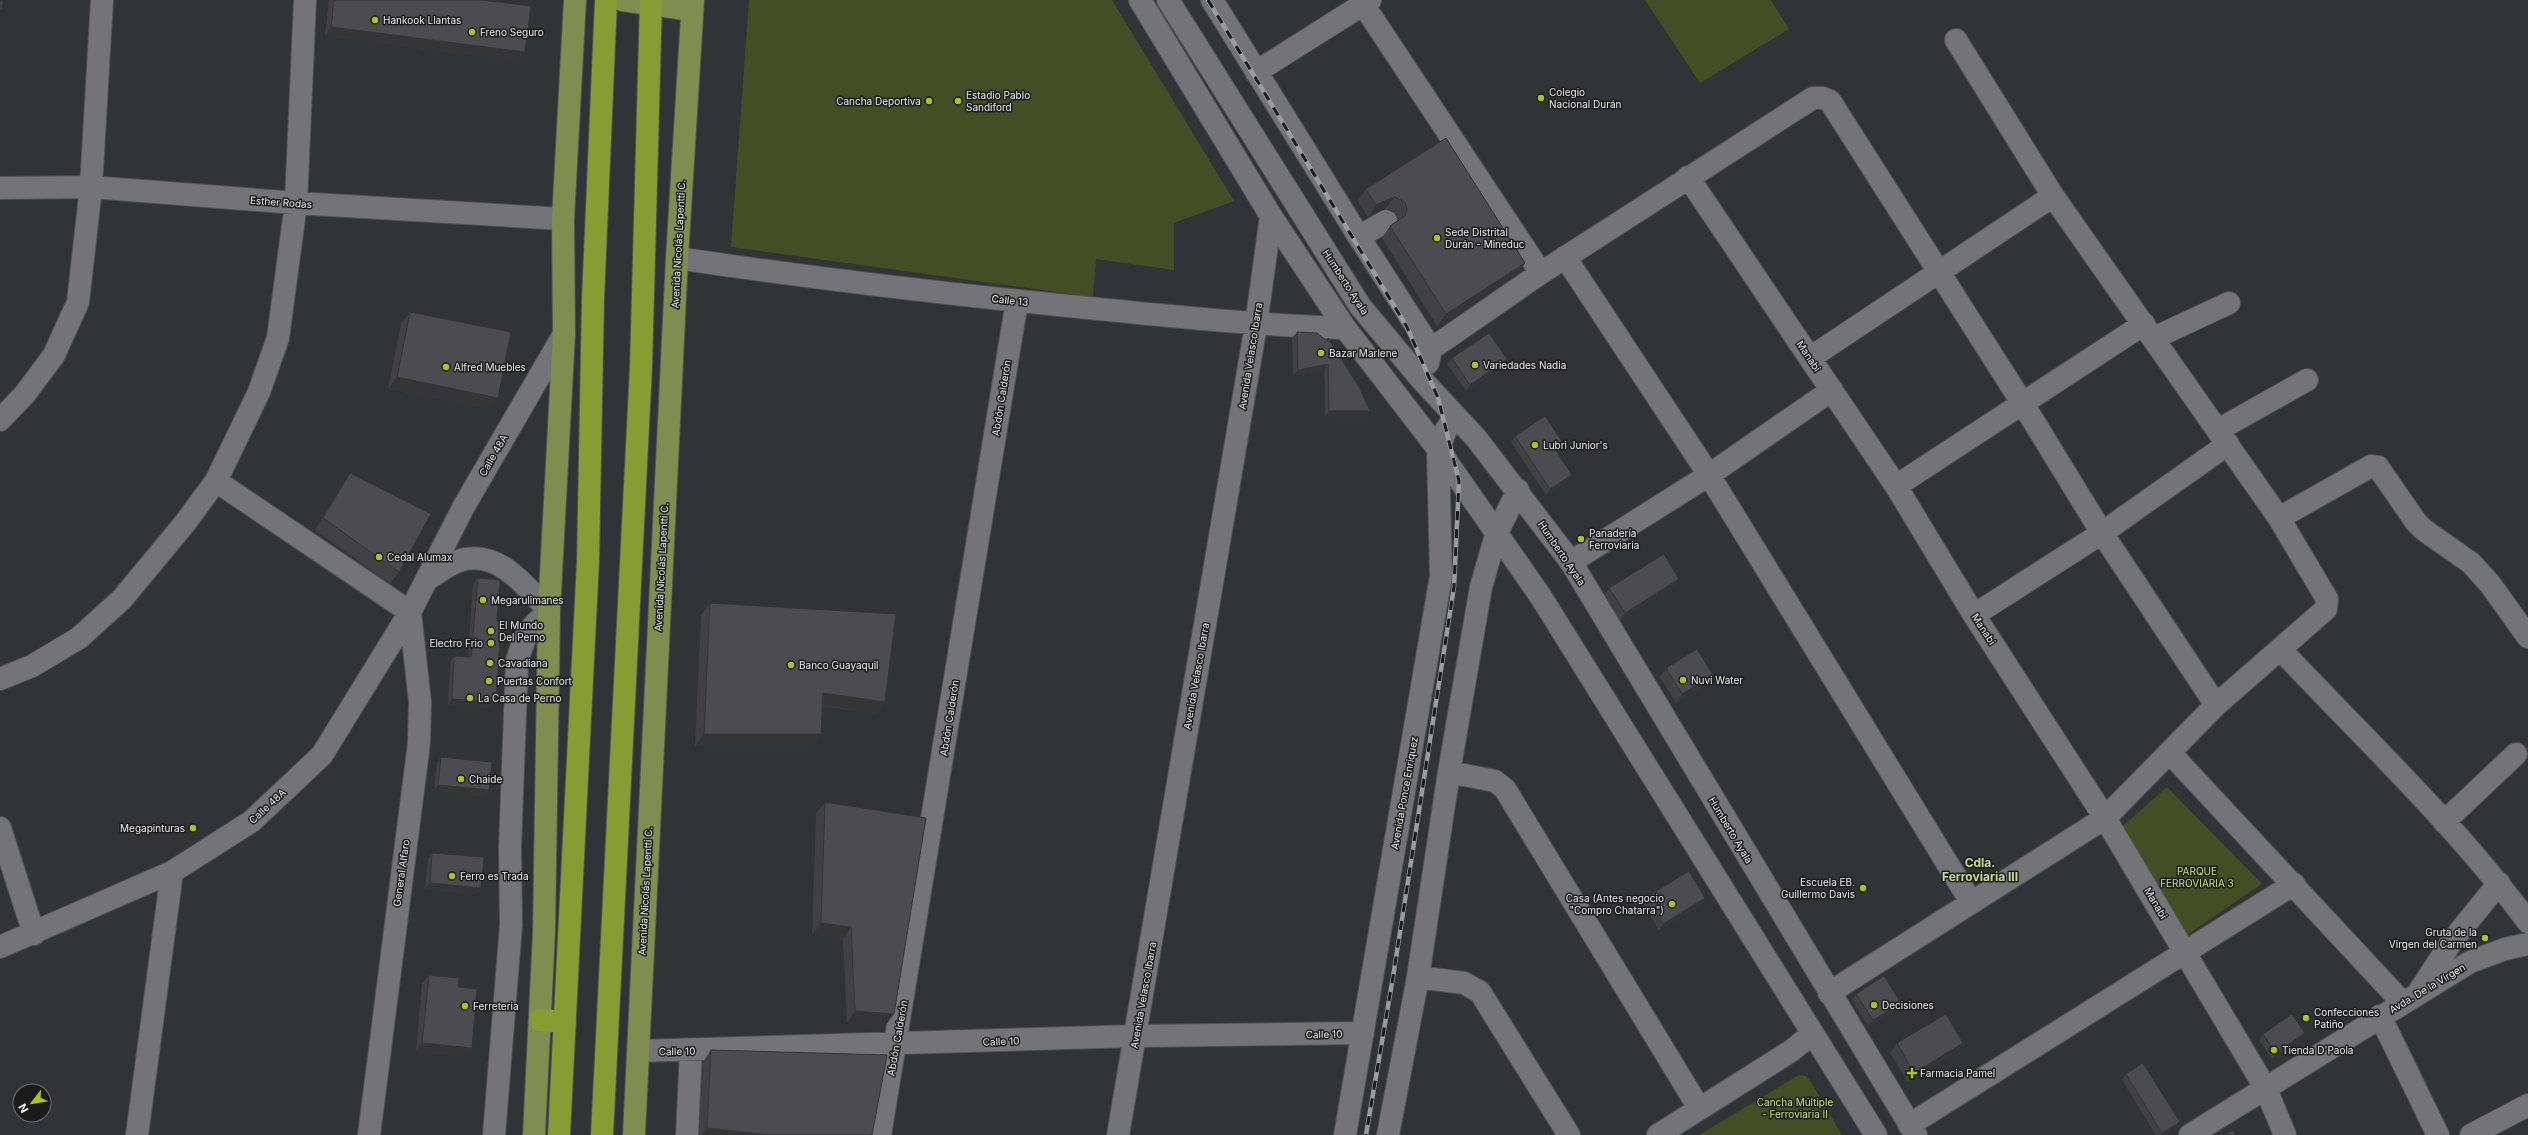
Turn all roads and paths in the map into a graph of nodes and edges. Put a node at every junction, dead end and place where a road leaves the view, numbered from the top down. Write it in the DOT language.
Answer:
graph roads {
  1 [pos="102,0"];
  2 [pos="305,0"];
  3 [pos="575,0"];
  4 [pos="606,0"];
  5 [pos="622,0"];
  6 [pos="1140,0"];
  7 [pos="1168,0"];
  8 [pos="1212,0"];
  9 [pos="651,2"];
  10 [pos="1366,2"];
  11 [pos="692,5"];
  12 [pos="1956,40"];
  13 [pos="1256,72"];
  14 [pos="1688,177"];
  15 [pos="91,187"];
  16 [pos="0,188"];
  17 [pos="2053,196"];
  18 [pos="296,203"];
  19 [pos="1271,216"];
  20 [pos="563,219"];
  21 [pos="1386,221"];
  22 [pos="1359,236"];
  23 [pos="1565,257"];
  24 [pos="677,258"];
  25 [pos="1939,271"];
  26 [pos="1541,272"];
  27 [pos="1017,301"];
  28 [pos="2229,303"];
  29 [pos="1256,325"];
  30 [pos="1345,328"];
  31 [pos="2149,331"];
  32 [pos="564,334"];
  33 [pos="1432,349"];
  34 [pos="1810,358"];
  35 [pos="1421,379"];
  36 [pos="2306,380"];
  37 [pos="1832,390"];
  38 [pos="2023,404"];
  39 [pos="1406,406"];
  40 [pos="1455,416"];
  41 [pos="0,420"];
  42 [pos="2223,437"];
  43 [pos="1438,449"];
  44 [pos="1710,475"];
  45 [pos="216,481"];
  46 [pos="1896,486"];
  47 [pos="1518,490"];
  48 [pos="2279,518"];
  49 [pos="2102,533"];
  50 [pos="1496,535"];
  51 [pos="1571,562"];
  52 [pos="428,579"];
  53 [pos="549,611"];
  54 [pos="410,612"];
  55 [pos="1974,615"];
  56 [pos="2528,637"];
  57 [pos="2280,649"];
  58 [pos="0,679"];
  59 [pos="2216,705"];
  60 [pos="2170,753"];
  61 [pos="2516,754"];
  62 [pos="1448,772"];
  63 [pos="2105,818"];
  64 [pos="2444,822"];
  65 [pos="0,828"];
  66 [pos="172,872"];
  67 [pos="2499,883"];
  68 [pos="2294,884"];
  69 [pos="1971,902"];
  70 [pos="2528,922"];
  71 [pos="34,934"];
  72 [pos="2528,944"];
  73 [pos="0,947"];
  74 [pos="2185,951"];
  75 [pos="1418,978"];
  76 [pos="1829,993"];
  77 [pos="2410,997"];
  78 [pos="2380,1016"];
  79 [pos="540,1020"];
  80 [pos="565,1022"];
  81 [pos="1363,1033"];
  82 [pos="1812,1034"];
  83 [pos="1136,1036"];
  84 [pos="896,1044"];
  85 [pos="638,1051"];
  86 [pos="690,1051"];
  87 [pos="2266,1089"];
  88 [pos="2528,1105"];
  89 [pos="1699,1108"];
  90 [pos="1912,1130"];
  91 [pos="137,1135"];
  92 [pos="369,1135"];
  93 [pos="494,1135"];
  94 [pos="534,1135"];
  95 [pos="559,1135"];
  96 [pos="602,1135"];
  97 [pos="634,1135"];
  98 [pos="687,1135"];
  99 [pos="880,1135"];
  100 [pos="1118,1135"];
  101 [pos="1345,1135"];
  102 [pos="1388,1135"];
  103 [pos="1569,1135"];
  104 [pos="1658,1135"];
  105 [pos="1876,1135"];
  106 [pos="2190,1135"];
  107 [pos="2285,1135"];
  108 [pos="2438,1135"];
  109 [pos="2471,1135"];
  1 -- 15 [label="street"];
  2 -- 18 [label="street"];
  3 -- 20 [label="main road"];
  4 -- 80 [label="highway"];
  5 -- 9 [label="main road"];
  6 -- 19 [label="street"];
  7 -- 35 [label="street, Humberto Ayala"];
  8 -- 13 [label="street"];
  9 -- 11 [label="main road"];
  9 -- 96 [label="highway"];
  10 -- 13 [label="street"];
  10 -- 26 [label="street"];
  11 -- 24 [label="main road, Avenida Nicolás Lapentti C."];
  12 -- 17 [label="street"];
  13 -- 22 [label="street"];
  14 -- 23 [label="street"];
  14 -- 25 [label="street"];
  14 -- 34 [label="street, Manabi"];
  15 -- 16 [label="street, Esther Rodas"];
  15 -- 18 [label="street, Esther Rodas"];
  15 -- 41 [label="street"];
  17 -- 25 [label="street"];
  17 -- 31 [label="street"];
  18 -- 20 [label="street, Esther Rodas"];
  18 -- 45 [label="street"];
  19 -- 29 [label="street, Avenida Velasco Ibarra"];
  19 -- 30 [label="street"];
  20 -- 32 [label="main road"];
  21 -- 22 [label="street"];
  22 -- 33 [label="street"];
  23 -- 26 [label="street"];
  23 -- 44 [label="street"];
  24 -- 27 [label="street, Calle 13"];
  24 -- 85 [label="main road, Avenida Nicolás Lapentti C."];
  25 -- 34 [label="street"];
  25 -- 38 [label="street"];
  26 -- 33 [label="street"];
  27 -- 29 [label="street, Calle 13"];
  27 -- 84 [label="street, Abdón Calderón"];
  28 -- 31 [label="street"];
  29 -- 30 [label="street, Calle 13"];
  29 -- 83 [label="street, Avenida Velasco Ibarra"];
  30 -- 39 [label="street"];
  31 -- 38 [label="street"];
  31 -- 42 [label="street"];
  32 -- 52 [label="street, Calle 48A"];
  32 -- 53 [label="main road"];
  33 -- 35 [label="street"];
  34 -- 37 [label="street, Manabi"];
  35 -- 39 [label="street"];
  35 -- 40 [label="street, Humberto Ayala"];
  36 -- 42 [label="street"];
  37 -- 44 [label="street"];
  37 -- 46 [label="street, Manabi"];
  38 -- 46 [label="street"];
  38 -- 49 [label="street"];
  39 -- 43 [label="street"];
  40 -- 43 [label="street"];
  40 -- 47 [label="street, Humberto Ayala"];
  42 -- 48 [label="street"];
  42 -- 49 [label="street"];
  43 -- 50 [label="street"];
  43 -- 81 [label="street, Avenida Ponce Enriquez"];
  44 -- 51 [label="street"];
  44 -- 69 [label="street"];
  45 -- 54 [label="street"];
  45 -- 58 [label="street"];
  46 -- 55 [label="street, Manabi"];
  47 -- 50 [label="street"];
  47 -- 51 [label="street, Humberto Ayala"];
  48 -- 56 [label="street"];
  48 -- 57 [label="street"];
  49 -- 55 [label="street"];
  49 -- 59 [label="street"];
  50 -- 62 [label="street"];
  50 -- 82 [label="street"];
  51 -- 76 [label="street, Humberto Ayala"];
  52 -- 53 [label="street, Calle 48A"];
  52 -- 54 [label="street, Calle 48A"];
  53 -- 79 [label="main road"];
  53 -- 93 [label="street"];
  54 -- 66 [label="street, Calle 48A"];
  54 -- 92 [label="street, General Alfaro"];
  55 -- 63 [label="street, Manabi"];
  57 -- 59 [label="street"];
  57 -- 64 [label="street"];
  59 -- 60 [label="street"];
  60 -- 63 [label="street"];
  60 -- 68 [label="street"];
  61 -- 64 [label="street"];
  62 -- 75 [label="street"];
  62 -- 89 [label="street"];
  63 -- 69 [label="street"];
  63 -- 74 [label="street, Manabi"];
  64 -- 67 [label="street"];
  65 -- 71 [label="street"];
  66 -- 71 [label="street, Calle 48A"];
  66 -- 91 [label="street"];
  67 -- 70 [label="street"];
  67 -- 77 [label="street"];
  68 -- 74 [label="street"];
  68 -- 77 [label="street"];
  69 -- 76 [label="street"];
  71 -- 73 [label="street, Calle 48A"];
  72 -- 77 [label="street, Avda. De la Virgen"];
  74 -- 87 [label="street, Manabi"];
  74 -- 90 [label="street"];
  75 -- 102 [label="street"];
  75 -- 103 [label="street"];
  76 -- 90 [label="street, Humberto Ayala"];
  77 -- 78 [label="street, Avda. De la Virgen"];
  78 -- 87 [label="street, Avda. De la Virgen"];
  78 -- 108 [label="street"];
  79 -- 80 [label="highway"];
  79 -- 94 [label="main road"];
  80 -- 95 [label="highway"];
  81 -- 83 [label="street, Calle 10"];
  81 -- 101 [label="street, Avenida Ponce Enriquez"];
  82 -- 89 [label="street"];
  82 -- 105 [label="street"];
  83 -- 84 [label="street, Calle 10"];
  83 -- 100 [label="street, Avenida Velasco Ibarra"];
  84 -- 86 [label="street, Calle 10"];
  84 -- 99 [label="street, Abdón Calderón"];
  85 -- 86 [label="street, Calle 10"];
  85 -- 97 [label="main road, Avenida Nicolás Lapentti C."];
  86 -- 98 [label="street"];
  87 -- 106 [label="street, Avda. De la Virgen"];
  87 -- 107 [label="street, Manabi"];
  88 -- 109 [label="street"];
  89 -- 104 [label="street"];
}
